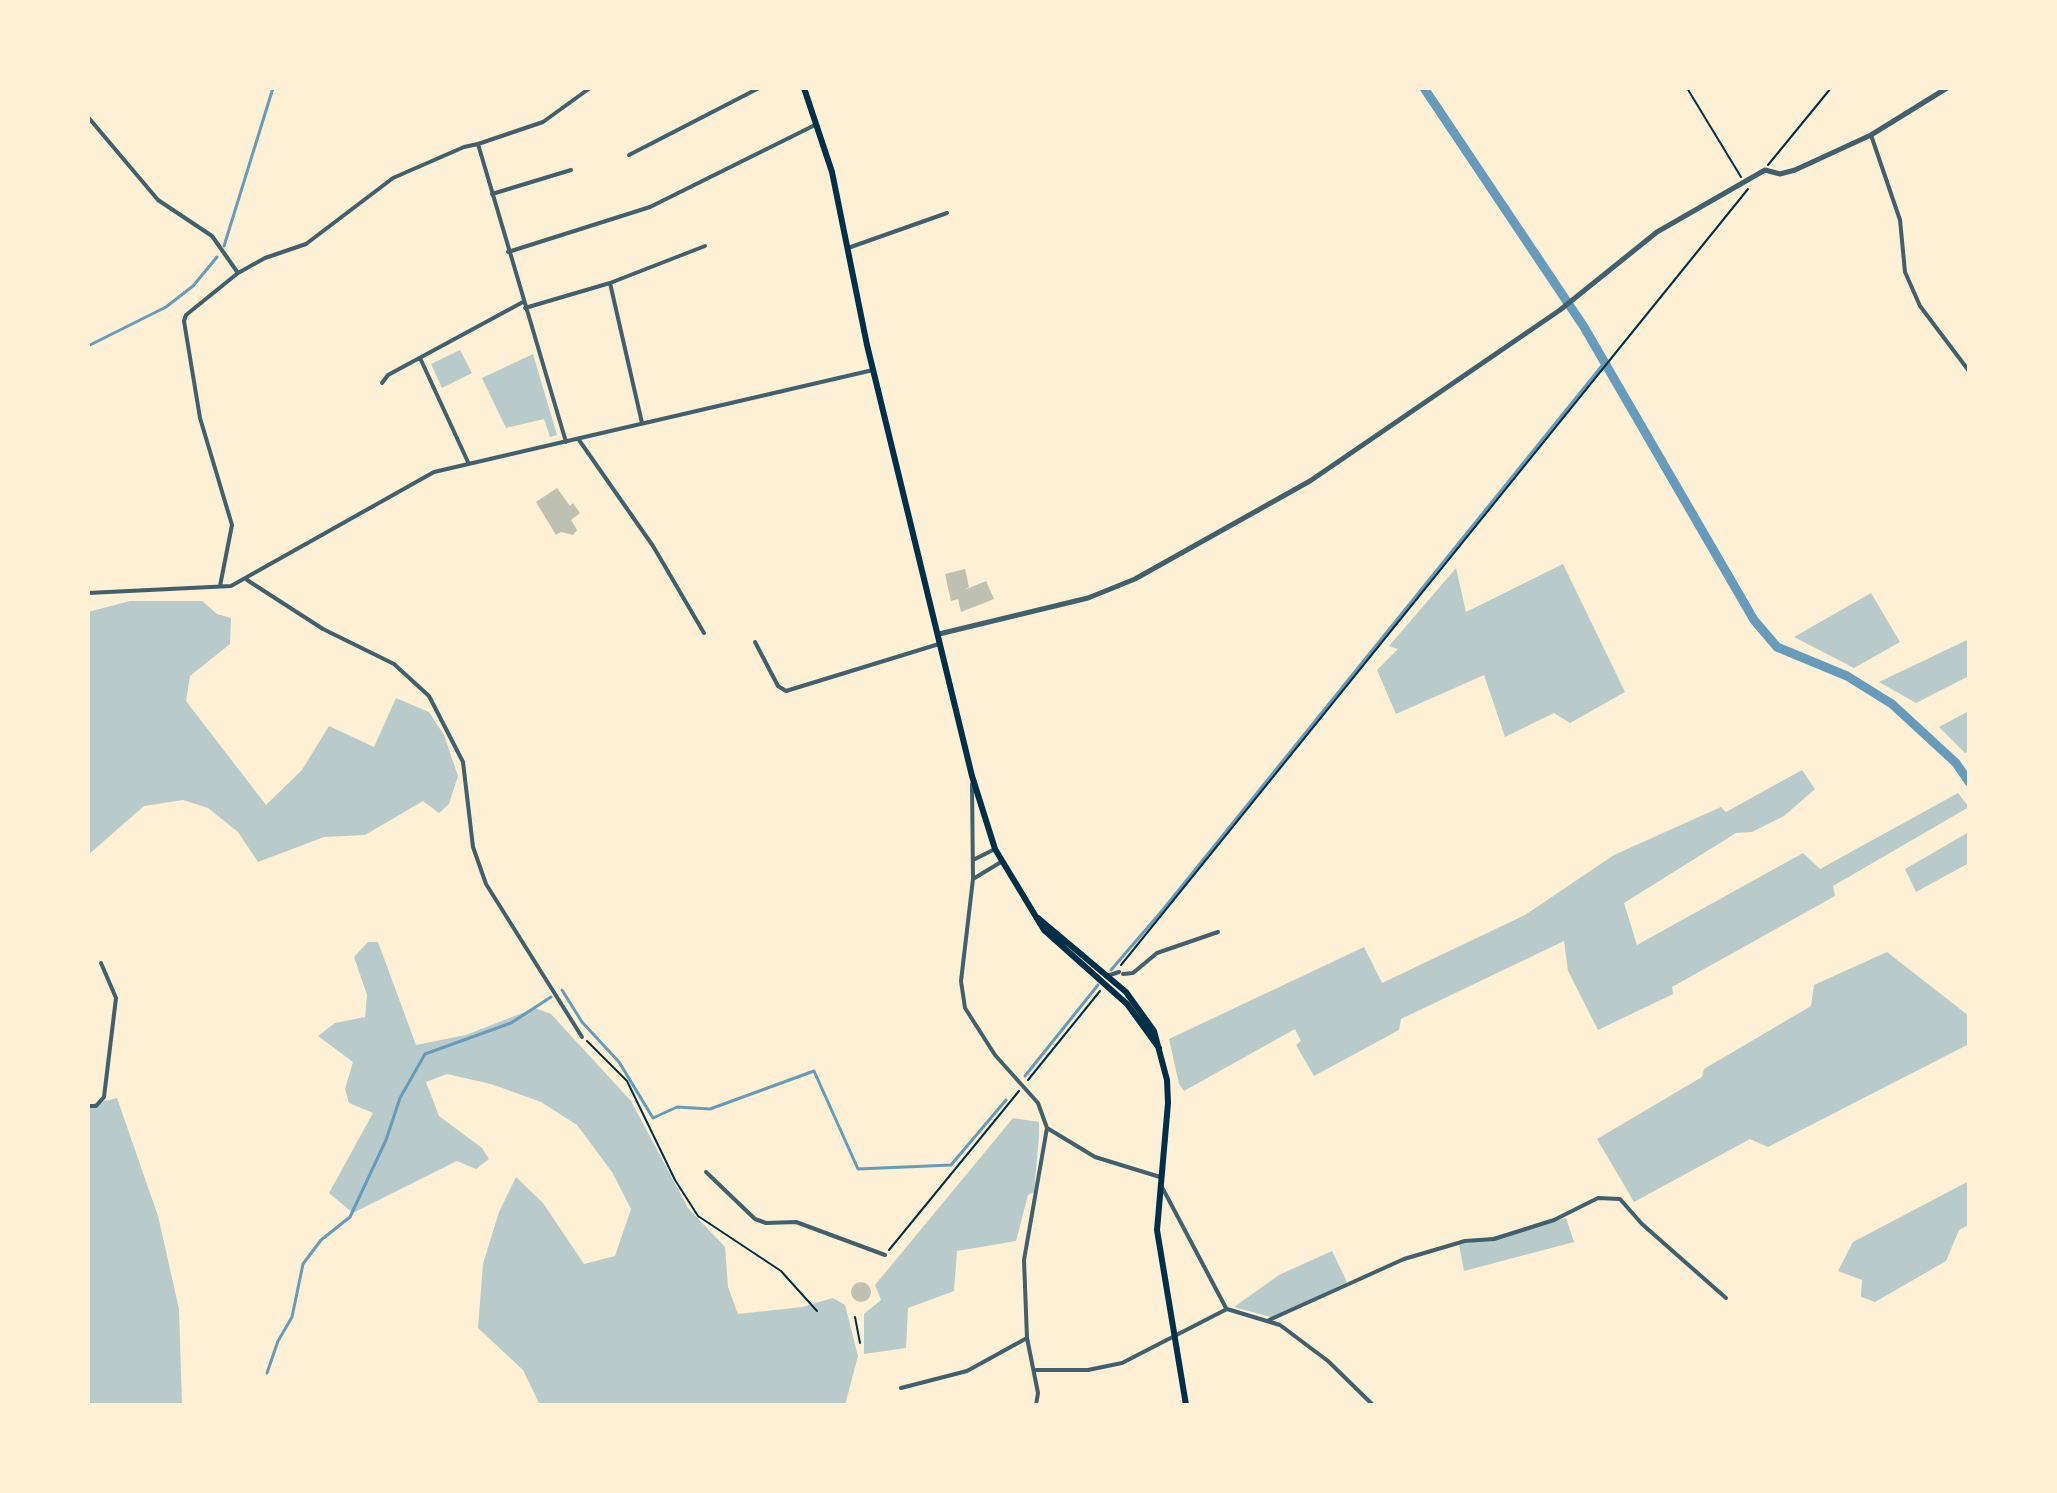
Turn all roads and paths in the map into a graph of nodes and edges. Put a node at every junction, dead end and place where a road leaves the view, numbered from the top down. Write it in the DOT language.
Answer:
graph roads {
  1 [pos="590,88"];
  2 [pos="759,88"];
  3 [pos="804,88"];
  4 [pos="1687,88"];
  5 [pos="1831,88"];
  6 [pos="1947,88"];
  7 [pos="88,117"];
  8 [pos="818,124"];
  9 [pos="1871,135"];
  10 [pos="478,144"];
  11 [pos="629,155"];
  12 [pos="571,170"];
  13 [pos="1762,172"];
  14 [pos="1744,182"];
  15 [pos="1752,185"];
  16 [pos="492,194"];
  17 [pos="947,213"];
  18 [pos="705,246"];
  19 [pos="848,248"];
  20 [pos="508,252"];
  21 [pos="238,273"];
  22 [pos="610,283"];
  23 [pos="524,305"];
  24 [pos="420,358"];
  25 [pos="873,370"];
  26 [pos="1969,371"];
  27 [pos="382,383"];
  28 [pos="642,423"];
  29 [pos="579,439"];
  30 [pos="566,442"];
  31 [pos="468,462"];
  32 [pos="247,580"];
  33 [pos="219,587"];
  34 [pos="88,593"];
  35 [pos="704,633"];
  36 [pos="939,634"];
  37 [pos="755,642"];
  38 [pos="941,643"];
  39 [pos="973,778"];
  40 [pos="995,849"];
  41 [pos="973,860"];
  42 [pos="1001,862"];
  43 [pos="973,879"];
  44 [pos="1218,932"];
  45 [pos="101,963"];
  46 [pos="1119,972"];
  47 [pos="1106,980"];
  48 [pos="582,1037"];
  49 [pos="1023,1086"];
  50 [pos="88,1106"];
  51 [pos="1047,1128"];
  52 [pos="706,1172"];
  53 [pos="1160,1180"];
  54 [pos="885,1255"];
  55 [pos="1726,1298"];
  56 [pos="1227,1309"];
  57 [pos="817,1311"];
  58 [pos="855,1317"];
  59 [pos="1269,1320"];
  60 [pos="1174,1337"];
  61 [pos="1027,1338"];
  62 [pos="860,1343"];
  63 [pos="1036,1370"];
  64 [pos="901,1388"];
  65 [pos="1036,1405"];
  66 [pos="1186,1405"];
  67 [pos="1373,1405"];
  1 -- 10 [label="street"];
  2 -- 11 [label="street"];
  3 -- 8 [label="main road"];
  4 -- 14 [label="path"];
  5 -- 13 [label="path"];
  6 -- 9 [label="street"];
  7 -- 21 [label="street"];
  8 -- 19 [label="main road"];
  8 -- 20 [label="street"];
  9 -- 13 [label="street"];
  9 -- 26 [label="street"];
  10 -- 16 [label="street"];
  10 -- 21 [label="street"];
  12 -- 16 [label="street"];
  13 -- 14 [label="street"];
  14 -- 36 [label="street"];
  15 -- 46 [label="path"];
  16 -- 20 [label="street"];
  17 -- 19 [label="street"];
  18 -- 22 [label="street"];
  19 -- 25 [label="main road"];
  20 -- 23 [label="street"];
  21 -- 33 [label="street"];
  22 -- 23 [label="street"];
  22 -- 28 [label="street"];
  23 -- 24 [label="street"];
  23 -- 30 [label="street"];
  24 -- 27 [label="street"];
  24 -- 31 [label="street"];
  25 -- 28 [label="street"];
  25 -- 36 [label="main road"];
  28 -- 29 [label="street"];
  29 -- 30 [label="street"];
  29 -- 35 [label="street"];
  30 -- 31 [label="street"];
  31 -- 32 [label="street"];
  32 -- 33 [label="street"];
  32 -- 48 [label="street"];
  33 -- 34 [label="street"];
  36 -- 38 [label="main road"];
  37 -- 38 [label="street"];
  38 -- 39 [label="main road"];
  39 -- 40 [label="main road"];
  39 -- 41 [label="street"];
  40 -- 41 [label="street"];
  40 -- 42 [label="main road"];
  41 -- 43 [label="street"];
  42 -- 43 [label="street"];
  42 -- 47 [label="main road"];
  43 -- 49 [label="street"];
  44 -- 46 [label="street"];
  45 -- 50 [label="street"];
  46 -- 47 [label="street"];
  47 -- 49 [label="path"];
  47 -- 53 [label="main road"];
  48 -- 57 [label="path"];
  49 -- 51 [label="street"];
  49 -- 54 [label="path"];
  51 -- 53 [label="street"];
  51 -- 61 [label="street"];
  52 -- 54 [label="street"];
  53 -- 56 [label="street"];
  53 -- 60 [label="main road"];
  55 -- 59 [label="street"];
  56 -- 59 [label="street"];
  56 -- 60 [label="street"];
  58 -- 62 [label="path"];
  59 -- 67 [label="street"];
  60 -- 63 [label="street"];
  60 -- 66 [label="main road"];
  61 -- 63 [label="street"];
  61 -- 64 [label="street"];
  63 -- 65 [label="street"];
}
